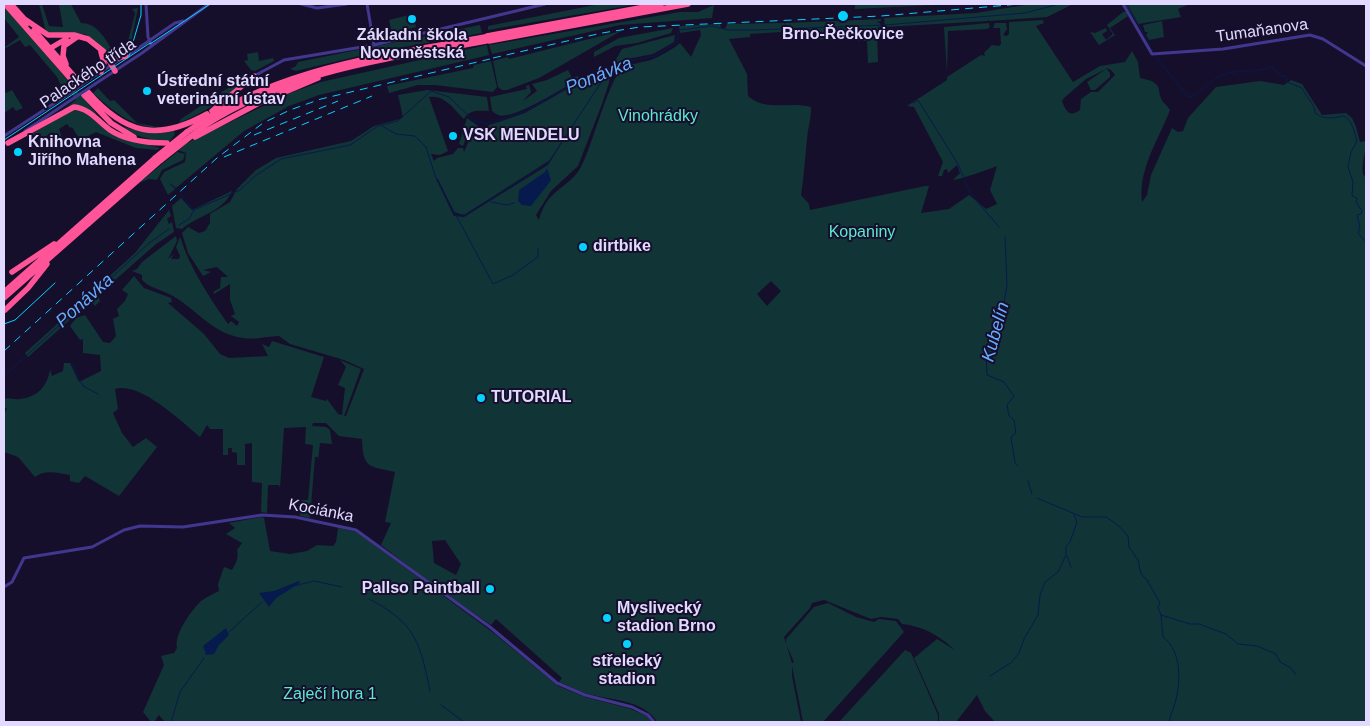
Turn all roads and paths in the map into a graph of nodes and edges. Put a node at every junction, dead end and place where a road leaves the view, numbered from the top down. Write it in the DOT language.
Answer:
graph roads {
  1 [pos="4,4"];
  2 [pos="11,4"];
  3 [pos="146,4"];
  4 [pos="209,4"];
  5 [pos="301,4"];
  6 [pos="347,4"];
  7 [pos="367,4"];
  8 [pos="545,4"];
  9 [pos="688,4"];
  10 [pos="1123,4"];
  11 [pos="663,6"];
  12 [pos="26,20"];
  13 [pos="183,21"];
  14 [pos="66,36"];
  15 [pos="78,37"];
  16 [pos="487,39"];
  17 [pos="149,41"];
  18 [pos="37,42"];
  19 [pos="374,45"];
  20 [pos="152,46"];
  21 [pos="50,49"];
  22 [pos="102,53"];
  23 [pos="126,56"];
  24 [pos="51,58"];
  25 [pos="358,65"];
  26 [pos="1366,66"];
  27 [pos="112,70"];
  28 [pos="101,72"];
  29 [pos="73,75"];
  30 [pos="254,76"];
  31 [pos="243,98"];
  32 [pos="212,111"];
  33 [pos="187,132"];
  34 [pos="4,136"];
  35 [pos="195,137"];
  36 [pos="150,141"];
  37 [pos="167,143"];
  38 [pos="6,144"];
  39 [pos="158,159"];
  40 [pos="67,236"];
  41 [pos="56,252"];
  42 [pos="12,272"];
  43 [pos="5,294"];
  44 [pos="5,310"];
  45 [pos="4,587"];
  46 [pos="654,722"];
  1 -- 18 [label="highway"];
  2 -- 12 [label="highway"];
  3 -- 17 [label="street"];
  4 -- 13 [label="street, Palackého třída"];
  5 -- 6 [label="street"];
  7 -- 19 [label="street"];
  8 -- 19 [label="street"];
  9 -- 11 [label="highway"];
  10 -- 26 [label="street, Tumaňanova"];
  11 -- 16 [label="highway"];
  12 -- 14 [label="highway"];
  12 -- 21 [label="highway"];
  13 -- 17 [label="street, Palackého třída"];
  13 -- 20 [label="street, Palackého třída"];
  14 -- 15 [label="highway"];
  14 -- 21 [label="highway"];
  15 -- 21 [label="highway"];
  15 -- 22 [label="highway"];
  15 -- 29 [label="highway"];
  16 -- 25 [label="highway"];
  16 -- 31 [label="highway"];
  17 -- 20 [label="street"];
  17 -- 23 [label="street, Palackého třída"];
  18 -- 21 [label="highway"];
  18 -- 24 [label="highway"];
  19 -- 30 [label="street"];
  20 -- 27 [label="street, Palackého třída"];
  21 -- 24 [label="highway"];
  21 -- 29 [label="highway"];
  22 -- 23 [label="highway"];
  22 -- 27 [label="highway"];
  22 -- 28 [label="highway"];
  23 -- 27 [label="street, Palackého třída"];
  24 -- 29 [label="highway"];
  25 -- 35 [label="highway"];
  25 -- 39 [label="highway, bridge"];
  27 -- 28 [label="street, Palackého třída"];
  27 -- 38 [label="street, Palackého třída, bridge"];
  28 -- 34 [label="street, Palackého třída, bridge"];
  30 -- 32 [label="highway"];
  31 -- 32 [label="highway"];
  31 -- 33 [label="highway"];
  32 -- 33 [label="highway"];
  32 -- 36 [label="highway"];
  33 -- 39 [label="highway, bridge"];
  36 -- 37 [label="highway"];
  36 -- 38 [label="highway"];
  39 -- 40 [label="highway"];
  39 -- 41 [label="highway"];
  40 -- 42 [label="highway"];
  40 -- 43 [label="highway"];
  41 -- 43 [label="highway"];
  41 -- 44 [label="highway"];
  45 -- 46 [label="street, Kociánka"];
}
